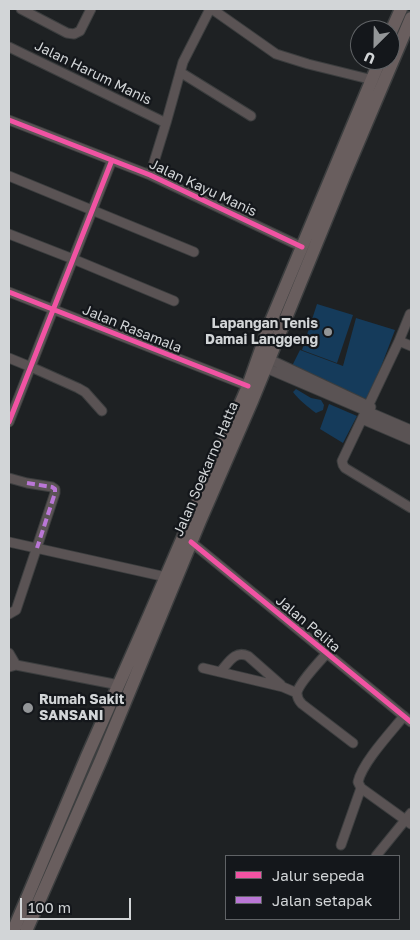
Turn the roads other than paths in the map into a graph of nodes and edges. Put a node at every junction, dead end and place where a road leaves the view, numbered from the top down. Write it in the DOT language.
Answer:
graph roads {
  1 [pos="21,9"];
  2 [pos="91,9"];
  3 [pos="211,9"];
  4 [pos="411,18"];
  5 [pos="402,41"];
  6 [pos="9,47"];
  7 [pos="376,70"];
  8 [pos="180,72"];
  9 [pos="373,80"];
  10 [pos="251,116"];
  11 [pos="9,120"];
  12 [pos="166,123"];
  13 [pos="112,160"];
  14 [pos="150,175"];
  15 [pos="9,176"];
  16 [pos="93,210"];
  17 [pos="9,234"];
  18 [pos="302,246"];
  19 [pos="194,252"];
  20 [pos="73,259"];
  21 [pos="9,292"];
  22 [pos="174,301"];
  23 [pos="53,310"];
  24 [pos="410,314"];
  25 [pos="399,341"];
  26 [pos="411,346"];
  27 [pos="9,358"];
  28 [pos="267,364"];
  29 [pos="31,366"];
  30 [pos="248,386"];
  31 [pos="102,411"];
  32 [pos="365,412"];
  33 [pos="9,422"];
  34 [pos="411,424"];
  35 [pos="411,430"];
  36 [pos="411,440"];
  37 [pos="9,478"];
  38 [pos="411,508"];
  39 [pos="9,542"];
  40 [pos="191,542"];
  41 [pos="38,548"];
  42 [pos="166,577"];
  43 [pos="9,614"];
  44 [pos="9,652"];
  45 [pos="327,653"];
  46 [pos="12,666"];
  47 [pos="203,668"];
  48 [pos="221,671"];
  49 [pos="119,685"];
  50 [pos="283,687"];
  51 [pos="297,693"];
  52 [pos="404,716"];
  53 [pos="411,722"];
  54 [pos="103,737"];
  55 [pos="353,743"];
  56 [pos="361,788"];
  57 [pos="409,819"];
  58 [pos="342,845"];
  59 [pos="377,855"];
  60 [pos="13,931"];
  61 [pos="26,931"];
  1 -- 2 [label="street"];
  3 -- 8 [label="street"];
  3 -- 9 [label="street"];
  4 -- 5 [label="main road, Jalan Soekarno Hatta"];
  5 -- 28 [label="main road, Jalan Soekarno Hatta"];
  6 -- 12 [label="street, Jalan Harum Manis"];
  7 -- 9 [label="main road, Jalan Soekarno Hatta"];
  8 -- 10 [label="street"];
  8 -- 12 [label="street"];
  9 -- 18 [label="main road, Jalan Soekarno Hatta"];
  11 -- 13 [label="street, Jalan Kayu Manis"];
  12 -- 14 [label="street"];
  13 -- 14 [label="street, Jalan Kayu Manis"];
  13 -- 16 [label="street"];
  14 -- 18 [label="street, Jalan Kayu Manis"];
  15 -- 16 [label="street"];
  16 -- 19 [label="street"];
  16 -- 20 [label="street"];
  17 -- 20 [label="street"];
  18 -- 30 [label="main road, Jalan Soekarno Hatta"];
  20 -- 22 [label="street"];
  20 -- 23 [label="street"];
  21 -- 23 [label="street, Jalan Rasamala"];
  23 -- 29 [label="street"];
  23 -- 30 [label="street, Jalan Rasamala"];
  24 -- 25 [label="street"];
  25 -- 26 [label="street"];
  25 -- 32 [label="street"];
  27 -- 29 [label="street"];
  28 -- 32 [label="street"];
  28 -- 40 [label="main road, Jalan Soekarno Hatta"];
  29 -- 31 [label="street"];
  29 -- 33 [label="street"];
  30 -- 42 [label="main road, Jalan Soekarno Hatta"];
  32 -- 34 [label="street"];
  32 -- 35 [label="street"];
  32 -- 36 [label="street"];
  32 -- 38 [label="street"];
  37 -- 41 [label="street"];
  39 -- 41 [label="street"];
  40 -- 45 [label="street, Jalan Pelita"];
  40 -- 54 [label="main road, Jalan Soekarno Hatta"];
  41 -- 42 [label="street"];
  41 -- 43 [label="street"];
  42 -- 49 [label="main road, Jalan Soekarno Hatta"];
  44 -- 46 [label="street"];
  45 -- 51 [label="street"];
  45 -- 52 [label="street, Jalan Pelita"];
  46 -- 49 [label="street"];
  47 -- 48 [label="street"];
  48 -- 50 [label="street"];
  48 -- 50 [label="street"];
  49 -- 54 [label="main road, Jalan Soekarno Hatta"];
  50 -- 51 [label="street"];
  51 -- 55 [label="street"];
  52 -- 53 [label="street, Jalan Pelita"];
  52 -- 56 [label="street"];
  54 -- 60 [label="main road, Jalan Soekarno Hatta"];
  54 -- 61 [label="main road, Jalan Soekarno Hatta"];
  56 -- 57 [label="street"];
  56 -- 58 [label="street"];
  57 -- 59 [label="street"];
}
